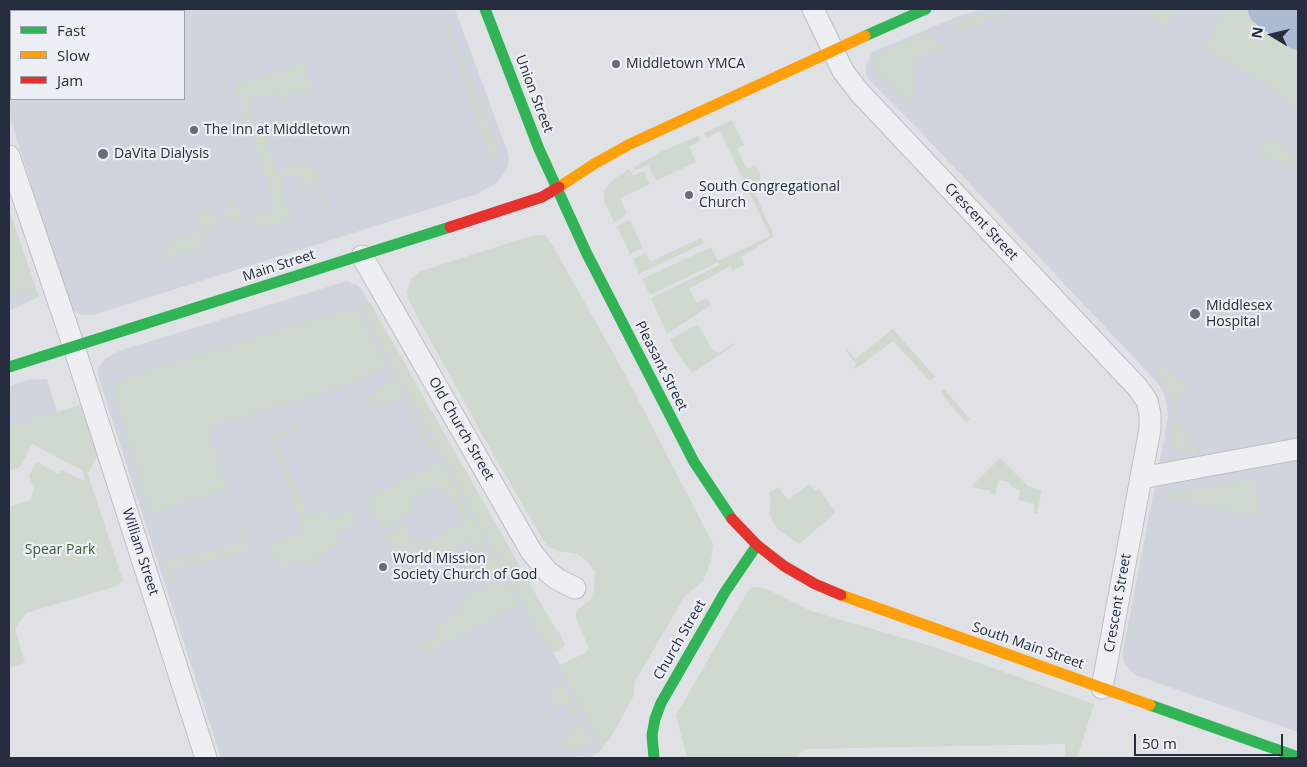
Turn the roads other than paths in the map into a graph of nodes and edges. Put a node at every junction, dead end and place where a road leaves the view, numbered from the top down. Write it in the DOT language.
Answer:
graph roads {
  1 [pos="485,9"];
  2 [pos="813,9"];
  3 [pos="926,9"];
  4 [pos="832,50"];
  5 [pos="9,156"];
  6 [pos="557,189"];
  7 [pos="362,256"];
  8 [pos="74,347"];
  9 [pos="9,366"];
  10 [pos="1298,449"];
  11 [pos="1141,478"];
  12 [pos="757,545"];
  13 [pos="574,588"];
  14 [pos="1102,688"];
  15 [pos="1298,757"];
  16 [pos="206,758"];
  17 [pos="652,758"];
  1 -- 6 [label="street, Union Street"];
  2 -- 4 [label="street, Crescent Street"];
  3 -- 4 [label="street"];
  4 -- 6 [label="street"];
  4 -- 11 [label="street, Crescent Street"];
  5 -- 8 [label="street, William Street"];
  6 -- 7 [label="street, Main Street"];
  6 -- 12 [label="street, Pleasant Street"];
  7 -- 8 [label="street, Main Street"];
  7 -- 13 [label="street, Old Church Street"];
  8 -- 9 [label="street, Main Street"];
  8 -- 16 [label="street, William Street"];
  10 -- 11 [label="street"];
  11 -- 14 [label="street, Crescent Street"];
  12 -- 14 [label="street, South Main Street"];
  12 -- 17 [label="street, Church Street"];
  14 -- 15 [label="street, South Main Street"];
}
